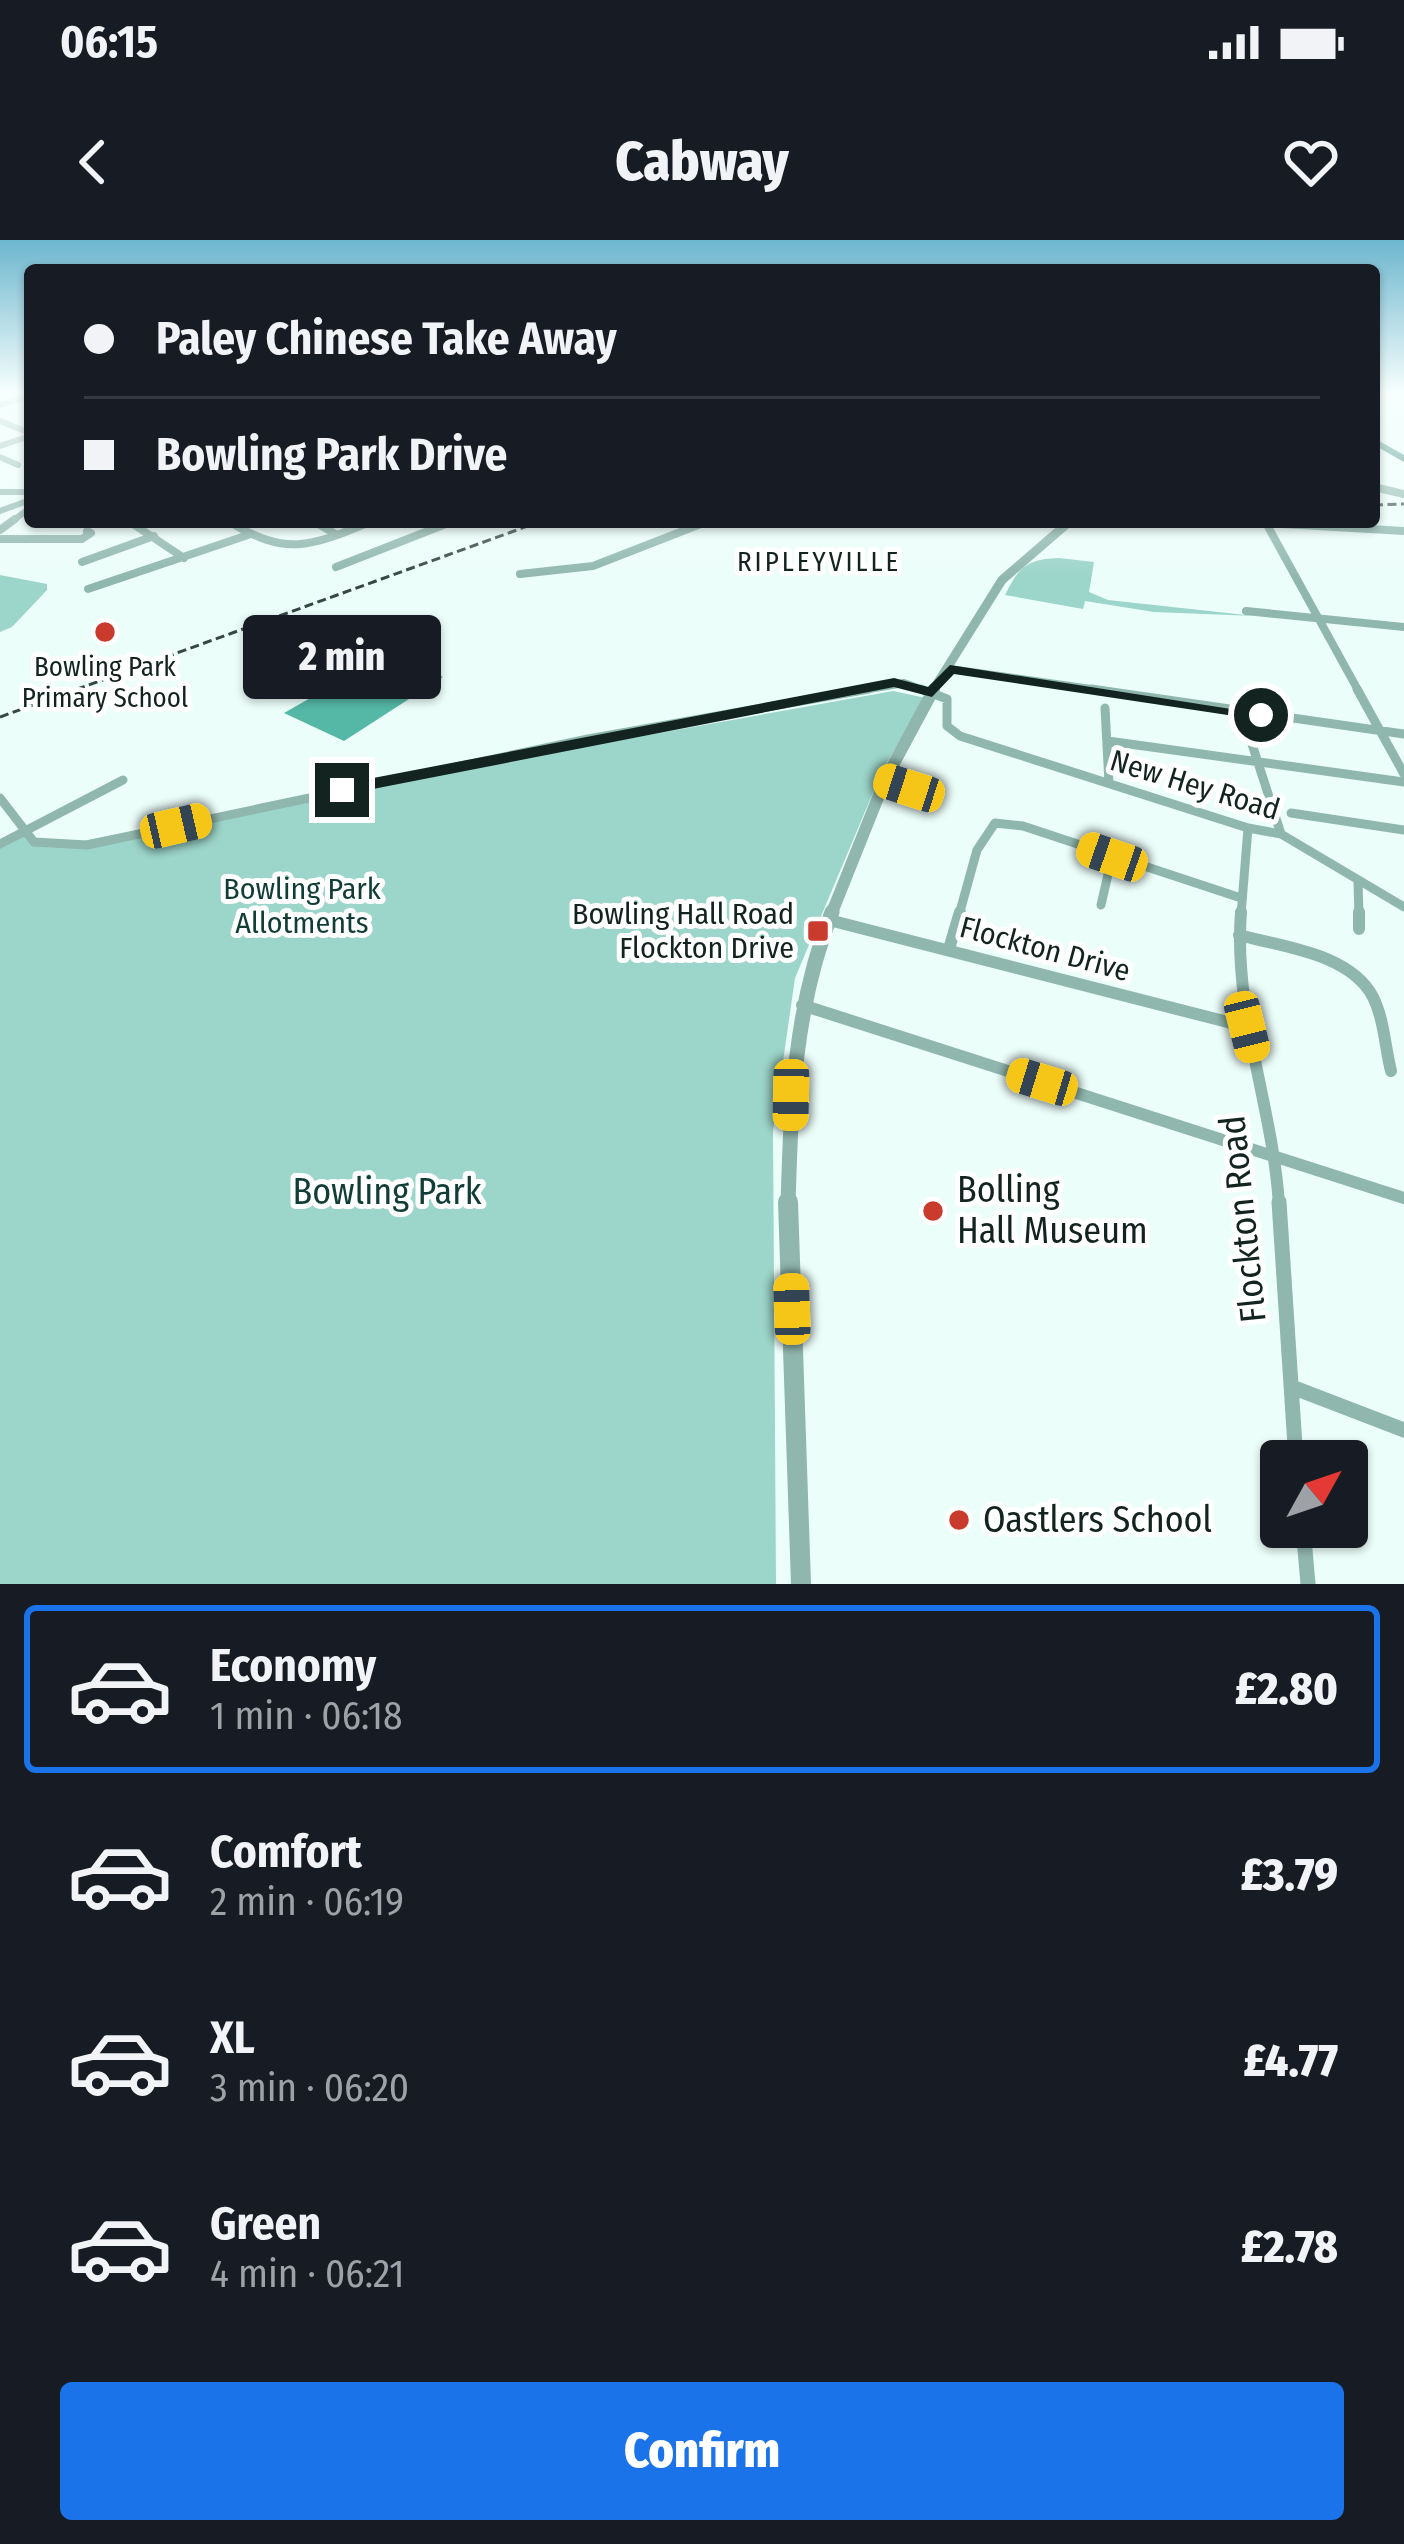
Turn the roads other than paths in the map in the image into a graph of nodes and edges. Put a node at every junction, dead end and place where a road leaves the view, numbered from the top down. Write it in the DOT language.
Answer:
graph roads {
  1 [pos="0,457"];
  2 [pos="0,471"];
  3 [pos="24,506"];
  4 [pos="140,528"];
  5 [pos="238,528"];
  6 [pos="325,528"];
  7 [pos="355,528"];
  8 [pos="434,528"];
  9 [pos="693,528"];
  10 [pos="1063,528"];
  11 [pos="1266,528"];
  12 [pos="1341,528"];
  13 [pos="0,532"];
  14 [pos="1404,532"];
  15 [pos="248,535"];
  16 [pos="337,535"];
  17 [pos="154,536"];
  18 [pos="82,538"];
  19 [pos="184,558"];
  20 [pos="82,562"];
  21 [pos="336,567"];
  22 [pos="520,574"];
  23 [pos="88,589"];
  24 [pos="1246,610"];
  25 [pos="1322,618"];
  26 [pos="1404,627"];
  27 [pos="950,670"];
  28 [pos="932,693"];
  29 [pos="1105,708"];
  30 [pos="1242,713"];
  31 [pos="1381,731"];
  32 [pos="1404,734"];
  33 [pos="1108,741"];
  34 [pos="1259,763"];
  35 [pos="1404,778"];
  36 [pos="123,780"];
  37 [pos="885,780"];
  38 [pos="1109,783"];
  39 [pos="932,796"];
  40 [pos="0,798"];
  41 [pos="1291,813"];
  42 [pos="1248,828"];
  43 [pos="1404,830"];
  44 [pos="24,831"];
  45 [pos="1281,833"];
  46 [pos="0,844"];
  47 [pos="1112,857"];
  48 [pos="1358,882"];
  49 [pos="1240,898"];
  50 [pos="1402,903"];
  51 [pos="1101,905"];
  52 [pos="829,920"];
  53 [pos="1359,929"];
  54 [pos="1239,935"];
  55 [pos="949,949"];
  56 [pos="802,1005"];
  57 [pos="1247,1027"];
  58 [pos="1392,1072"];
  59 [pos="1276,1155"];
  60 [pos="1404,1198"];
  61 [pos="1292,1388"];
  62 [pos="1404,1430"];
  63 [pos="1295,1440"];
  64 [pos="1305,1548"];
  65 [pos="801,1584"];
  66 [pos="1308,1584"];
  1 -- 2 [label="street"];
  3 -- 13 [label="street"];
  4 -- 17 [label="street"];
  5 -- 15 [label="street"];
  6 -- 16 [label="street"];
  7 -- 16 [label="street"];
  8 -- 21 [label="street"];
  9 -- 22 [label="street"];
  10 -- 27 [label="street"];
  11 -- 25 [label="street"];
  12 -- 14 [label="street"];
  13 -- 18 [label="street"];
  15 -- 16 [label="street"];
  15 -- 19 [label="street"];
  17 -- 19 [label="street"];
  17 -- 20 [label="street"];
  19 -- 23 [label="street"];
  24 -- 25 [label="street"];
  25 -- 26 [label="street"];
  25 -- 31 [label="street"];
  27 -- 28 [label="street"];
  27 -- 30 [label="street"];
  28 -- 37 [label="street"];
  28 -- 38 [label="street, New Hey Road"];
  28 -- 44 [label="street"];
  29 -- 33 [label="street"];
  30 -- 31 [label="street"];
  30 -- 34 [label="street"];
  31 -- 32 [label="street"];
  31 -- 35 [label="street"];
  33 -- 34 [label="street"];
  33 -- 38 [label="street"];
  34 -- 35 [label="street"];
  34 -- 45 [label="street"];
  36 -- 44 [label="street"];
  37 -- 39 [label="street"];
  37 -- 52 [label="street"];
  38 -- 42 [label="street, New Hey Road"];
  40 -- 44 [label="street"];
  41 -- 43 [label="street"];
  42 -- 45 [label="street, New Hey Road"];
  42 -- 49 [label="street, Flockton Road"];
  44 -- 46 [label="street"];
  45 -- 48 [label="street, New Hey Road"];
  47 -- 49 [label="street"];
  47 -- 51 [label="street"];
  47 -- 55 [label="street"];
  48 -- 50 [label="street, New Hey Road"];
  48 -- 53 [label="street"];
  49 -- 54 [label="street, Flockton Road"];
  52 -- 55 [label="street, Flockton Drive"];
  52 -- 56 [label="street"];
  54 -- 57 [label="street, Flockton Road"];
  54 -- 58 [label="street"];
  55 -- 57 [label="street, Flockton Drive"];
  56 -- 59 [label="street"];
  56 -- 65 [label="street"];
  57 -- 59 [label="street, Flockton Road"];
  59 -- 60 [label="street"];
  59 -- 61 [label="street, Flockton Road"];
  61 -- 62 [label="street"];
  61 -- 63 [label="street, Flockton Road"];
  64 -- 66 [label="street"];
}
